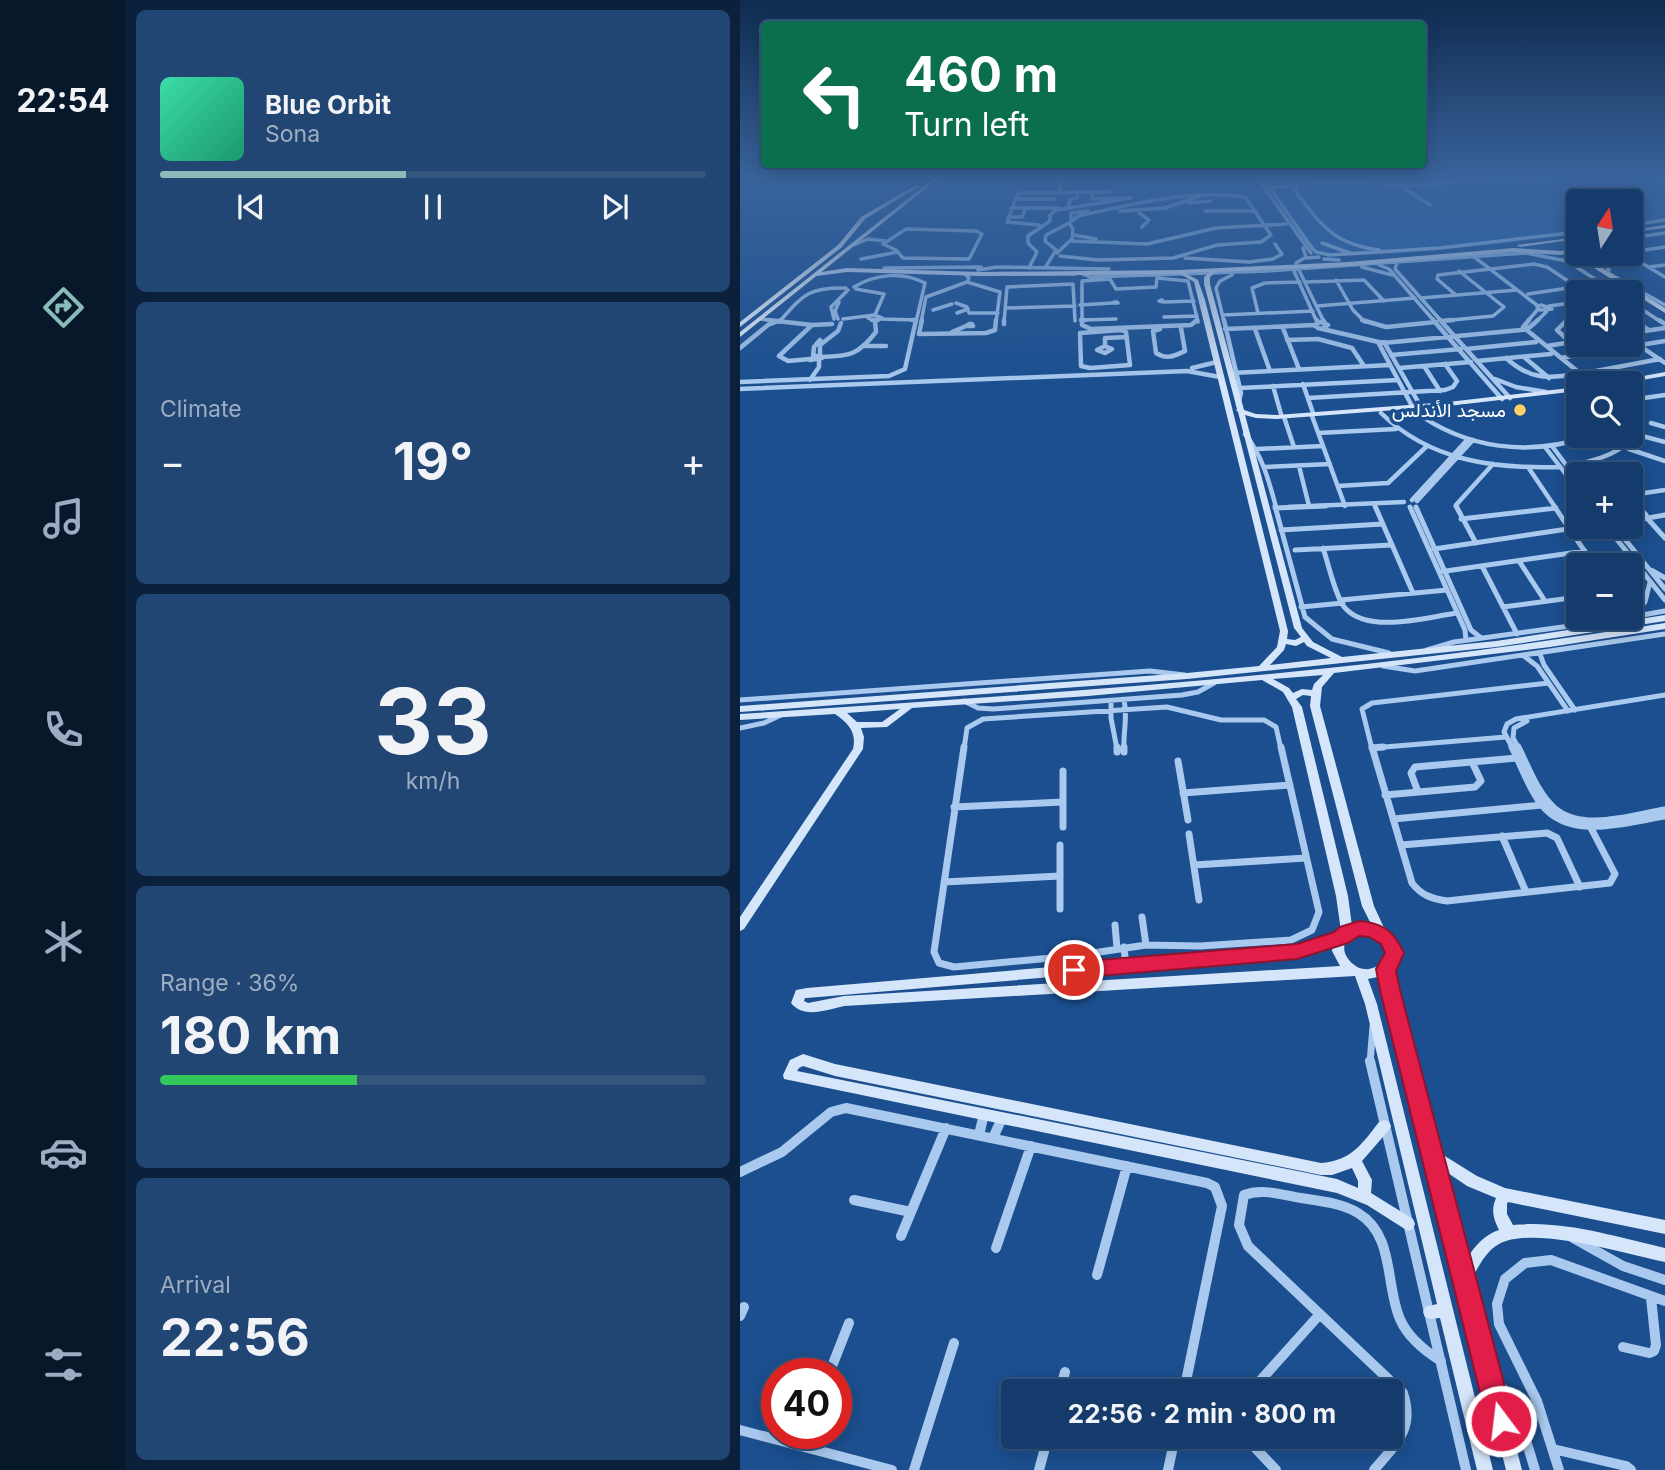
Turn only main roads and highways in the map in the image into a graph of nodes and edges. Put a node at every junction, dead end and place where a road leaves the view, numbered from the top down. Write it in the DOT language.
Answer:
graph roads {
  1 [pos="839,247"];
  2 [pos="852,247"];
  3 [pos="740,325"];
  4 [pos="740,335"];
  1 -- 3 [label="main road"];
  2 -- 4 [label="main road"];
}
